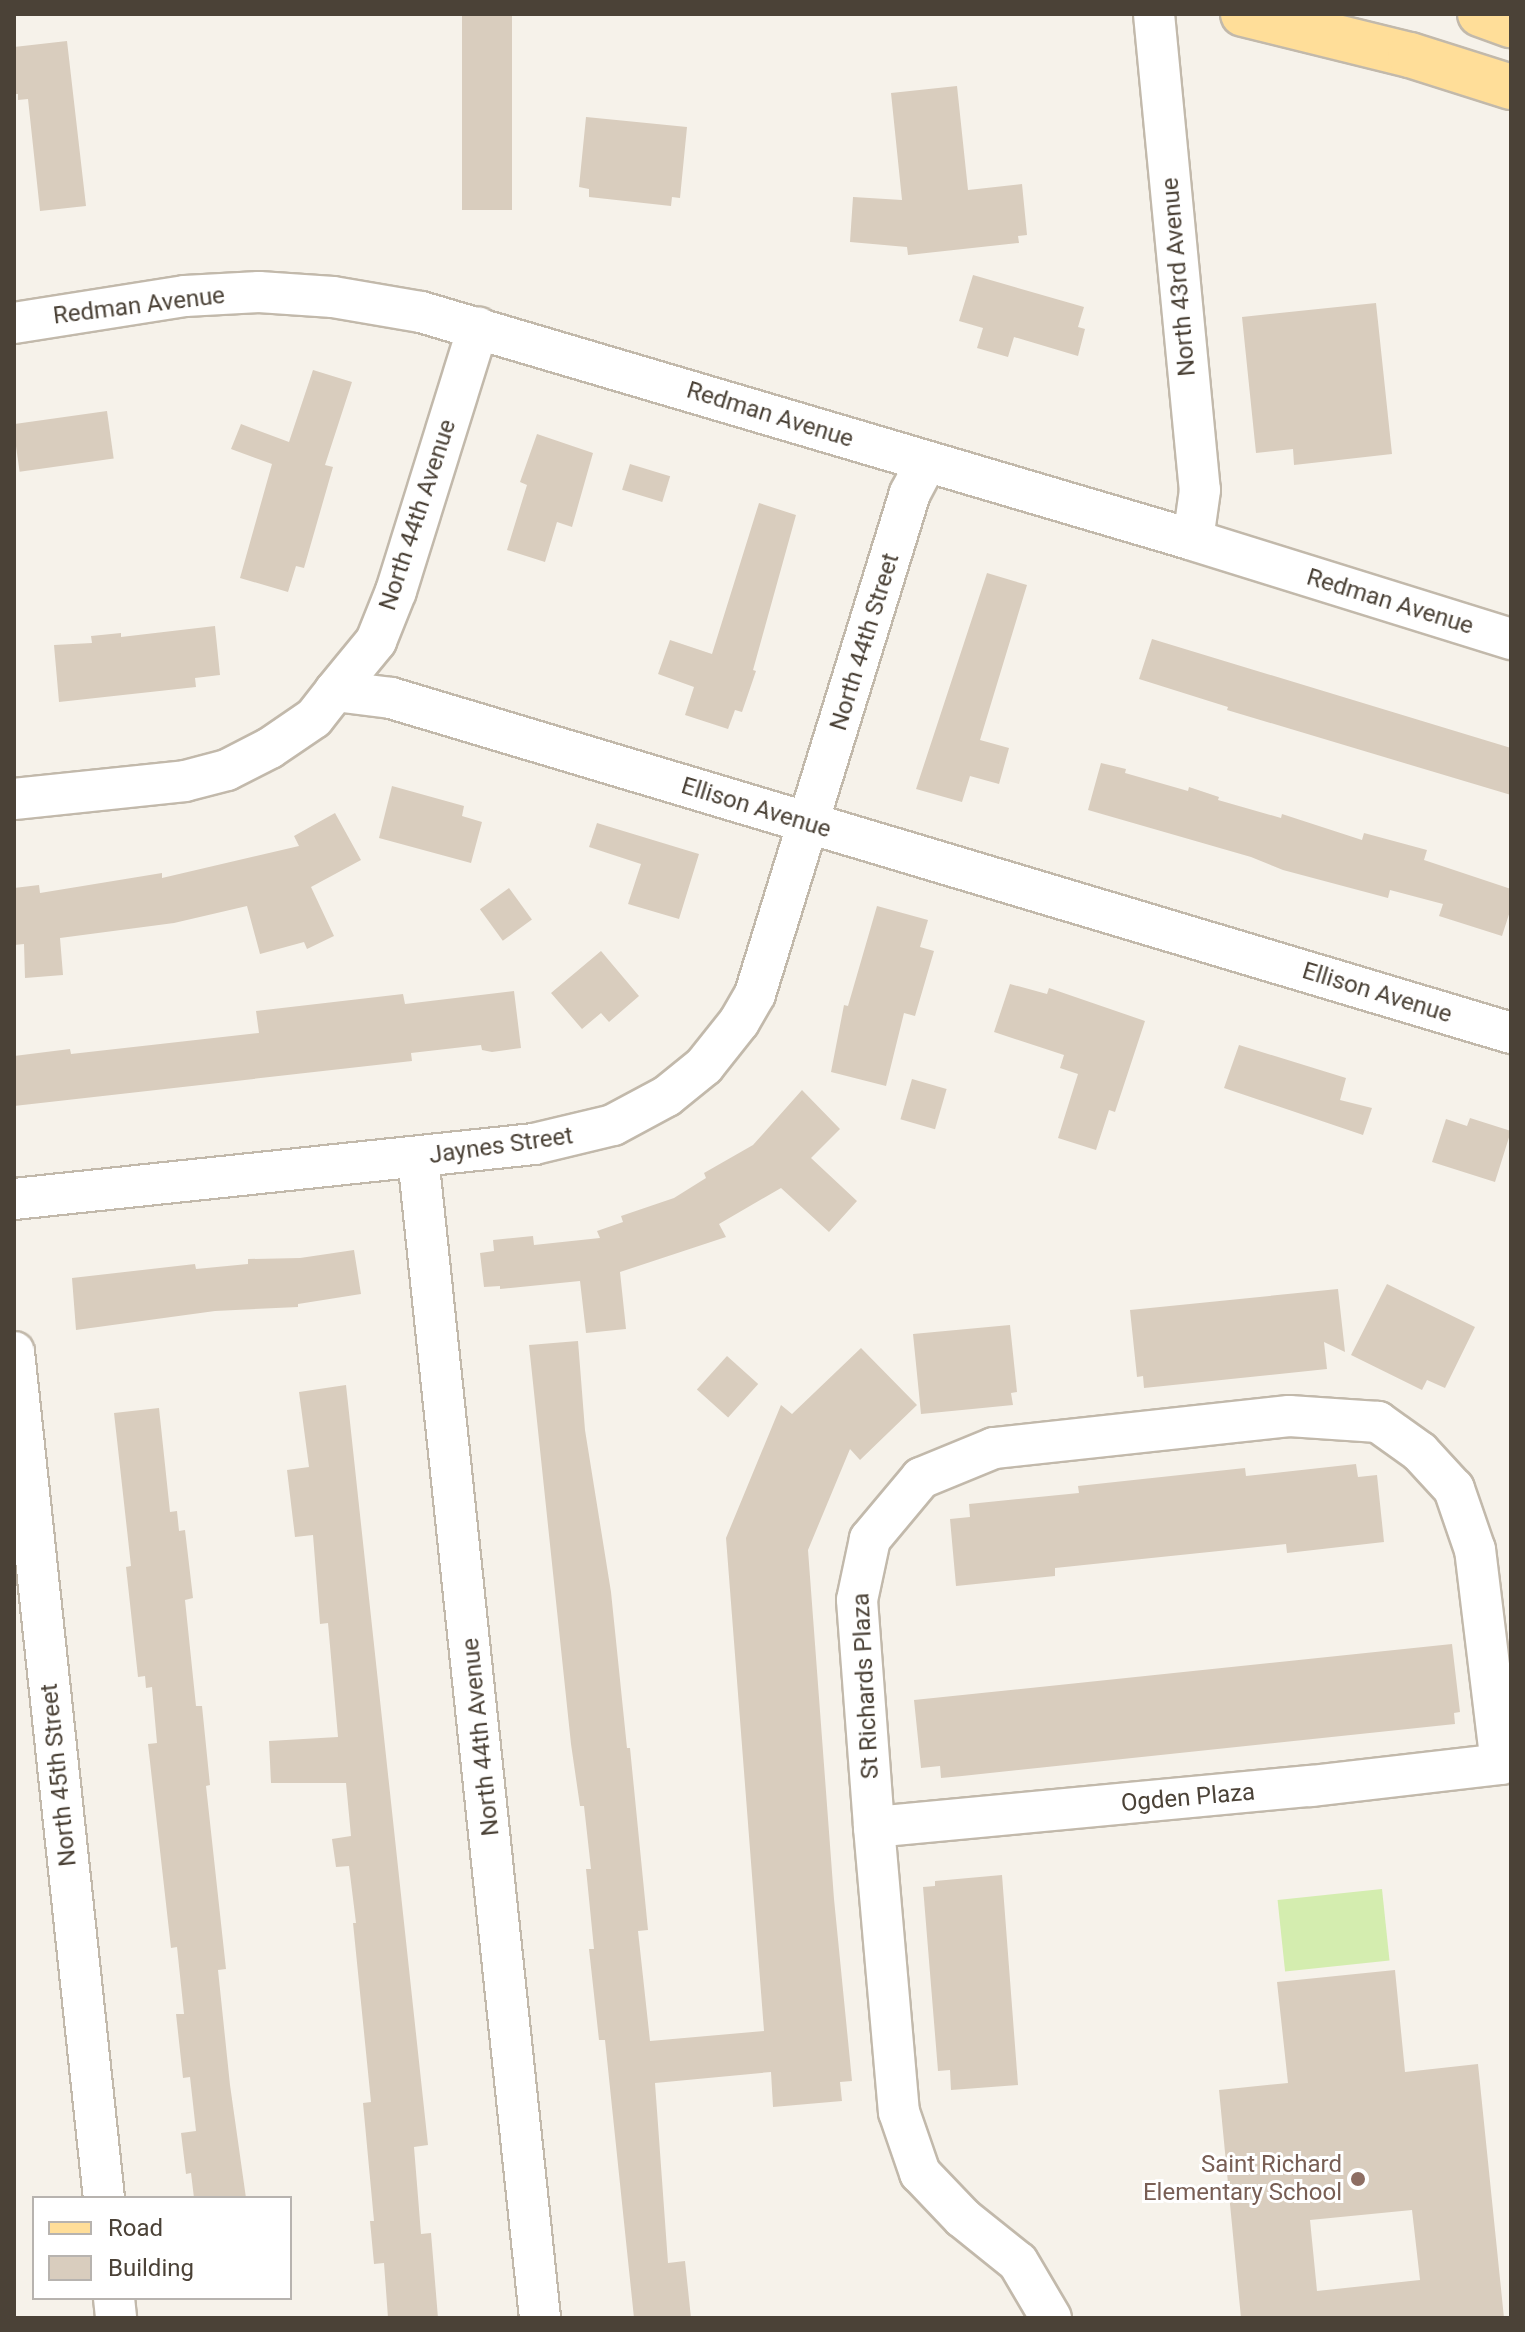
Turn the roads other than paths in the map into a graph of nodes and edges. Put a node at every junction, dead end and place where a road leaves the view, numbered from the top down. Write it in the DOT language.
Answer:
graph roads {
  1 [pos="1154,14"];
  2 [pos="1243,14"];
  3 [pos="1480,14"];
  4 [pos="1511,25"];
  5 [pos="1511,87"];
  6 [pos="14,323"];
  7 [pos="478,327"];
  8 [pos="926,463"];
  9 [pos="1193,540"];
  10 [pos="1511,639"];
  11 [pos="335,691"];
  12 [pos="14,799"];
  13 [pos="810,824"];
  14 [pos="1511,1033"];
  15 [pos="418,1157"];
  16 [pos="14,1199"];
  17 [pos="14,1352"];
  18 [pos="1501,1764"];
  19 [pos="874,1827"];
  20 [pos="104,2196"];
  21 [pos="540,2318"];
  22 [pos="1051,2318"];
  1 -- 9 [label="street, North 43rd Avenue"];
  2 -- 5 [label="main road"];
  3 -- 4 [label="main road"];
  6 -- 7 [label="street, Redman Avenue"];
  7 -- 8 [label="street, Redman Avenue"];
  7 -- 11 [label="street, North 44th Avenue"];
  8 -- 9 [label="street, Redman Avenue"];
  8 -- 13 [label="street, North 44th Street"];
  9 -- 10 [label="street, Redman Avenue"];
  11 -- 12 [label="street"];
  11 -- 13 [label="street, Ellison Avenue"];
  13 -- 14 [label="street, Ellison Avenue"];
  13 -- 15 [label="street, Jaynes Street"];
  15 -- 16 [label="street, Jaynes Street"];
  15 -- 21 [label="street, North 44th Avenue"];
  17 -- 20 [label="street, North 45th Street"];
  18 -- 19 [label="street, Ogden Plaza"];
  18 -- 19 [label="street, St Richards Plaza"];
  19 -- 22 [label="street, St Richards Plaza"];
}
